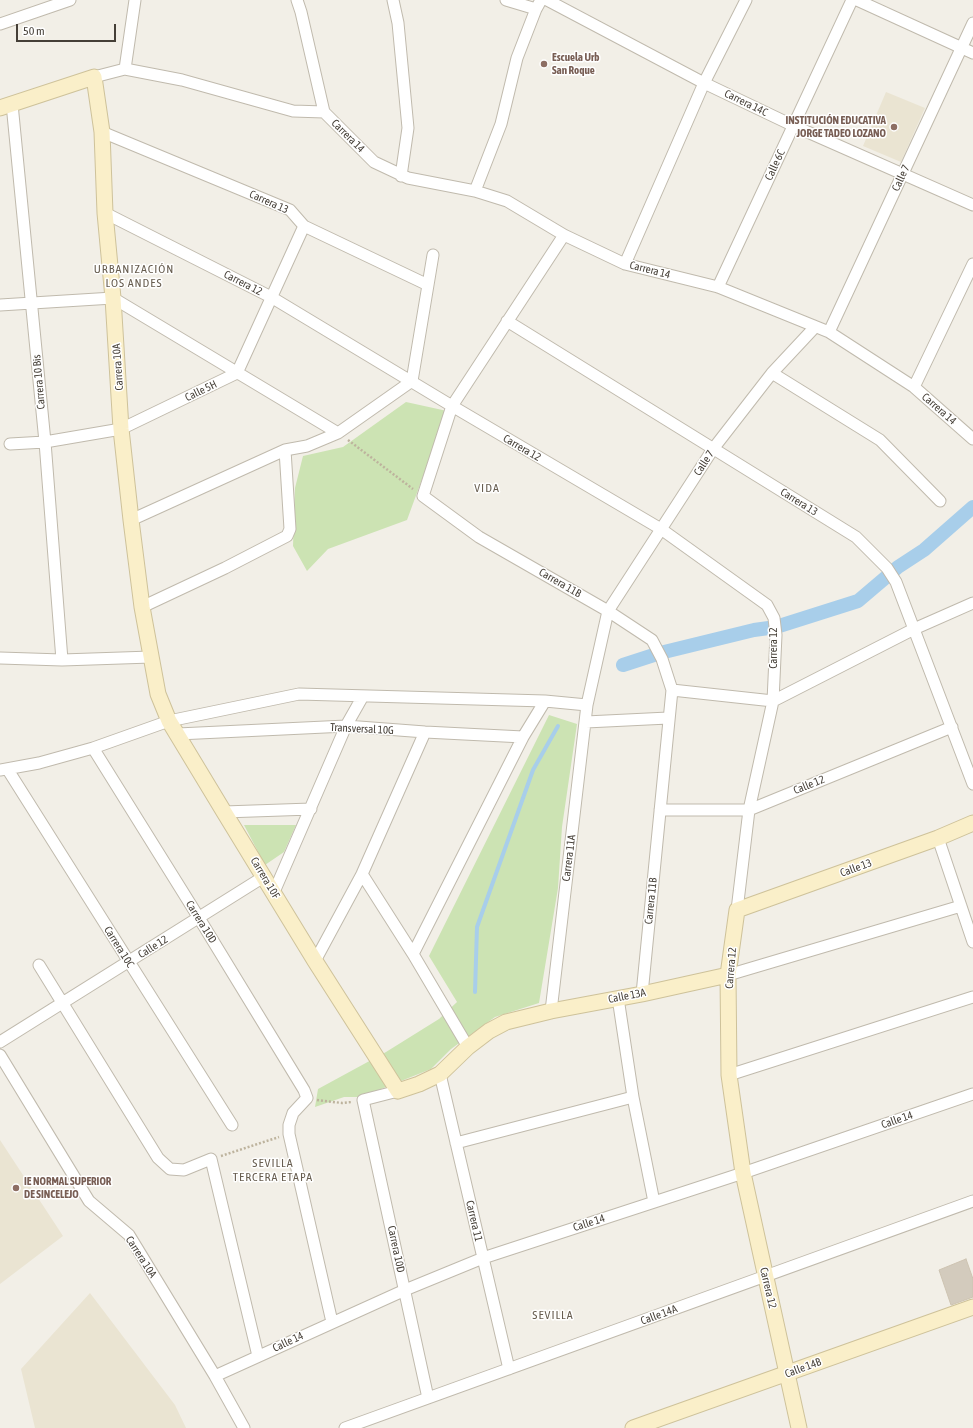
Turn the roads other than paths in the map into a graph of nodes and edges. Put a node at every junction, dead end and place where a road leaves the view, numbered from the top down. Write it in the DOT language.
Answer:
graph roads {
  1 [pos="70,0"];
  2 [pos="135,0"];
  3 [pos="297,0"];
  4 [pos="393,0"];
  5 [pos="506,0"];
  6 [pos="547,0"];
  7 [pos="746,0"];
  8 [pos="852,0"];
  9 [pos="857,0"];
  10 [pos="539,5"];
  11 [pos="973,23"];
  12 [pos="0,24"];
  13 [pos="962,48"];
  14 [pos="973,53"];
  15 [pos="125,69"];
  16 [pos="94,77"];
  17 [pos="704,83"];
  18 [pos="6,106"];
  19 [pos="324,112"];
  20 [pos="794,126"];
  21 [pos="102,132"];
  22 [pos="903,173"];
  23 [pos="401,176"];
  24 [pos="475,191"];
  25 [pos="973,205"];
  26 [pos="105,213"];
  27 [pos="304,226"];
  28 [pos="564,235"];
  29 [pos="433,255"];
  30 [pos="625,264"];
  31 [pos="973,264"];
  32 [pos="428,285"];
  33 [pos="718,287"];
  34 [pos="271,297"];
  35 [pos="113,298"];
  36 [pos="32,304"];
  37 [pos="0,305"];
  38 [pos="507,321"];
  39 [pos="815,327"];
  40 [pos="829,332"];
  41 [pos="772,373"];
  42 [pos="237,374"];
  43 [pos="412,381"];
  44 [pos="914,387"];
  45 [pos="452,406"];
  46 [pos="122,429"];
  47 [pos="338,433"];
  48 [pos="973,439"];
  49 [pos="45,442"];
  50 [pos="10,444"];
  51 [pos="713,448"];
  52 [pos="285,450"];
  53 [pos="940,501"];
  54 [pos="131,520"];
  55 [pos="661,529"];
  56 [pos="973,603"];
  57 [pos="142,607"];
  58 [pos="608,611"];
  59 [pos="914,629"];
  60 [pos="151,657"];
  61 [pos="0,658"];
  62 [pos="62,660"];
  63 [pos="672,690"];
  64 [pos="363,696"];
  65 [pos="545,701"];
  66 [pos="773,701"];
  67 [pos="587,705"];
  68 [pos="668,718"];
  69 [pos="169,721"];
  70 [pos="586,722"];
  71 [pos="346,726"];
  72 [pos="952,727"];
  73 [pos="425,732"];
  74 [pos="178,734"];
  75 [pos="523,737"];
  76 [pos="93,748"];
  77 [pos="4,770"];
  78 [pos="973,784"];
  79 [pos="311,809"];
  80 [pos="660,810"];
  81 [pos="749,810"];
  82 [pos="224,812"];
  83 [pos="973,823"];
  84 [pos="938,838"];
  85 [pos="362,874"];
  86 [pos="264,876"];
  87 [pos="274,892"];
  88 [pos="961,906"];
  89 [pos="737,910"];
  90 [pos="199,918"];
  91 [pos="973,942"];
  92 [pos="413,954"];
  93 [pos="315,961"];
  94 [pos="128,962"];
  95 [pos="39,965"];
  96 [pos="728,975"];
  97 [pos="642,994"];
  98 [pos="973,997"];
  99 [pos="618,998"];
  100 [pos="62,1003"];
  101 [pos="551,1011"];
  102 [pos="0,1042"];
  103 [pos="468,1047"];
  104 [pos="0,1055"];
  105 [pos="440,1074"];
  106 [pos="729,1075"];
  107 [pos="398,1090"];
  108 [pos="973,1094"];
  109 [pos="633,1097"];
  110 [pos="364,1100"];
  111 [pos="232,1125"];
  112 [pos="456,1144"];
  113 [pos="743,1173"];
  114 [pos="654,1202"];
  115 [pos="973,1202"];
  116 [pos="483,1258"];
  117 [pos="766,1276"];
  118 [pos="405,1290"];
  119 [pos="973,1307"];
  120 [pos="332,1322"];
  121 [pos="258,1356"];
  122 [pos="509,1369"];
  123 [pos="787,1373"];
  124 [pos="215,1376"];
  125 [pos="428,1398"];
  126 [pos="244,1428"];
  127 [pos="345,1428"];
  128 [pos="633,1428"];
  129 [pos="799,1428"];
  1 -- 12 [label="street"];
  2 -- 15 [label="street"];
  3 -- 19 [label="street, Carrera 14"];
  4 -- 23 [label="street"];
  5 -- 10 [label="street"];
  6 -- 17 [label="street, Carrera 14C"];
  7 -- 17 [label="street"];
  8 -- 20 [label="street, Calle 6C"];
  9 -- 13 [label="street"];
  10 -- 24 [label="street"];
  11 -- 13 [label="street, Calle 7"];
  13 -- 14 [label="street"];
  13 -- 22 [label="street, Calle 7"];
  15 -- 16 [label="street, Carrera 14"];
  15 -- 19 [label="street, Carrera 14"];
  16 -- 18 [label="street, Carrera 14"];
  16 -- 21 [label="street, Carrera 10A"];
  17 -- 20 [label="street, Carrera 14C"];
  17 -- 30 [label="street"];
  18 -- 36 [label="street, Carrera 10 Bis"];
  19 -- 23 [label="street, Carrera 14"];
  20 -- 22 [label="street, Carrera 14C"];
  20 -- 33 [label="street, Calle 6C"];
  21 -- 26 [label="street, Carrera 10A"];
  21 -- 27 [label="street, Carrera 13"];
  22 -- 25 [label="street, Carrera 14C"];
  22 -- 40 [label="street, Calle 7"];
  23 -- 24 [label="street, Carrera 14"];
  24 -- 28 [label="street, Carrera 14"];
  26 -- 34 [label="street, Carrera 12"];
  26 -- 35 [label="street, Carrera 10A"];
  27 -- 32 [label="street, Carrera 13"];
  27 -- 34 [label="street"];
  28 -- 30 [label="street, Carrera 14"];
  28 -- 38 [label="street"];
  29 -- 32 [label="street"];
  30 -- 33 [label="street, Carrera 14"];
  31 -- 44 [label="street"];
  32 -- 43 [label="street"];
  33 -- 39 [label="street, Carrera 14"];
  34 -- 42 [label="street"];
  34 -- 43 [label="street, Carrera 12"];
  35 -- 36 [label="street"];
  35 -- 42 [label="street"];
  35 -- 46 [label="street, Carrera 10A"];
  36 -- 37 [label="street"];
  36 -- 49 [label="street, Carrera 10 Bis"];
  38 -- 45 [label="street"];
  38 -- 51 [label="street, Carrera 13"];
  39 -- 40 [label="street, Carrera 14"];
  39 -- 41 [label="street, Calle 7"];
  40 -- 44 [label="street, Carrera 14"];
  41 -- 51 [label="street, Calle 7"];
  41 -- 53 [label="street"];
  42 -- 46 [label="street, Calle 5H"];
  42 -- 47 [label="street"];
  43 -- 45 [label="street, Carrera 12"];
  43 -- 47 [label="street"];
  44 -- 48 [label="street, Carrera 14"];
  45 -- 55 [label="street, Carrera 12"];
  45 -- 58 [label="street, Carrera 11B"];
  46 -- 49 [label="street, Calle 5H"];
  46 -- 54 [label="street, Carrera 10A"];
  47 -- 52 [label="street"];
  49 -- 50 [label="street, Calle 5H"];
  49 -- 62 [label="street, Carrera 10 Bis"];
  51 -- 55 [label="street, Calle 7"];
  51 -- 59 [label="street, Carrera 13"];
  52 -- 54 [label="street"];
  52 -- 57 [label="street"];
  54 -- 57 [label="street, Carrera 10A"];
  55 -- 58 [label="street, Calle 7"];
  55 -- 66 [label="street, Carrera 12"];
  56 -- 59 [label="street"];
  57 -- 60 [label="street, Carrera 10A"];
  58 -- 63 [label="street, Carrera 11B"];
  58 -- 67 [label="street, Carrera 11A"];
  59 -- 66 [label="street"];
  59 -- 72 [label="street, Carrera 13"];
  60 -- 62 [label="street"];
  60 -- 69 [label="street, Carrera 10F"];
  61 -- 62 [label="street"];
  63 -- 66 [label="street"];
  63 -- 68 [label="street, Carrera 11B"];
  64 -- 65 [label="street"];
  64 -- 69 [label="street"];
  64 -- 71 [label="street"];
  65 -- 67 [label="street"];
  65 -- 75 [label="street"];
  66 -- 81 [label="street, Carrera 12"];
  67 -- 70 [label="street, Carrera 11A"];
  68 -- 70 [label="street"];
  68 -- 80 [label="street, Carrera 11B"];
  69 -- 74 [label="street, Carrera 10F"];
  69 -- 76 [label="street"];
  70 -- 101 [label="street, Carrera 11A"];
  71 -- 73 [label="street, Transversal 10G"];
  71 -- 74 [label="street, Transversal 10G"];
  71 -- 79 [label="street"];
  72 -- 78 [label="street, Carrera 13"];
  72 -- 81 [label="street, Calle 12"];
  73 -- 75 [label="street, Transversal 10G"];
  73 -- 85 [label="street"];
  74 -- 82 [label="street, Carrera 10F"];
  75 -- 92 [label="street"];
  76 -- 77 [label="street"];
  76 -- 90 [label="street, Carrera 10D"];
  77 -- 94 [label="street, Carrera 10C"];
  79 -- 82 [label="street"];
  79 -- 87 [label="street"];
  80 -- 81 [label="street, Calle 12"];
  80 -- 97 [label="street, Carrera 11B"];
  81 -- 89 [label="street, Carrera 12"];
  82 -- 86 [label="street, Carrera 10F"];
  83 -- 84 [label="street, Calle 13"];
  84 -- 88 [label="street"];
  84 -- 89 [label="street, Calle 13"];
  85 -- 92 [label="street"];
  85 -- 93 [label="street"];
  86 -- 87 [label="street, Carrera 10F"];
  86 -- 90 [label="street, Calle 12"];
  87 -- 93 [label="street, Carrera 10F"];
  88 -- 91 [label="street"];
  88 -- 96 [label="street, Calle 13A"];
  89 -- 96 [label="street, Carrera 12"];
  90 -- 94 [label="street, Calle 12"];
  90 -- 120 [label="street, Carrera 10D"];
  92 -- 103 [label="street"];
  93 -- 107 [label="street, Carrera 10F"];
  94 -- 100 [label="street, Calle 12"];
  94 -- 111 [label="street, Carrera 10C"];
  95 -- 100 [label="street"];
  96 -- 97 [label="street, Calle 13A"];
  96 -- 106 [label="street, Carrera 12"];
  97 -- 99 [label="street, Calle 13A"];
  98 -- 106 [label="street"];
  99 -- 101 [label="street, Calle 13A"];
  99 -- 109 [label="street"];
  100 -- 102 [label="street, Calle 12"];
  100 -- 121 [label="street"];
  101 -- 103 [label="street, Calle 13A"];
  103 -- 105 [label="street, Calle 13A"];
  104 -- 124 [label="street, Carrera 10A"];
  105 -- 107 [label="street, Calle 13A"];
  105 -- 112 [label="street, Carrera 11"];
  106 -- 113 [label="street, Carrera 12"];
  107 -- 110 [label="street, Calle 13A"];
  108 -- 113 [label="street, Calle 14"];
  109 -- 112 [label="street"];
  109 -- 114 [label="street"];
  110 -- 118 [label="street, Carrera 10D"];
  112 -- 116 [label="street, Carrera 11"];
  113 -- 114 [label="street, Calle 14"];
  113 -- 117 [label="street, Carrera 12"];
  114 -- 116 [label="street, Calle 14"];
  115 -- 117 [label="street, Calle 14A"];
  116 -- 118 [label="street, Calle 14"];
  116 -- 122 [label="street, Carrera 11"];
  117 -- 122 [label="street, Calle 14A"];
  117 -- 123 [label="street, Carrera 12"];
  118 -- 120 [label="street, Calle 14"];
  118 -- 125 [label="street, Carrera 10D"];
  119 -- 123 [label="street, Calle 14B"];
  120 -- 121 [label="street, Calle 14"];
  121 -- 124 [label="street, Calle 14"];
  122 -- 125 [label="street, Calle 14A"];
  123 -- 128 [label="street, Calle 14B"];
  123 -- 129 [label="street, Carrera 12"];
  124 -- 126 [label="street, Carrera 10A"];
  125 -- 127 [label="street, Calle 14A"];
}
